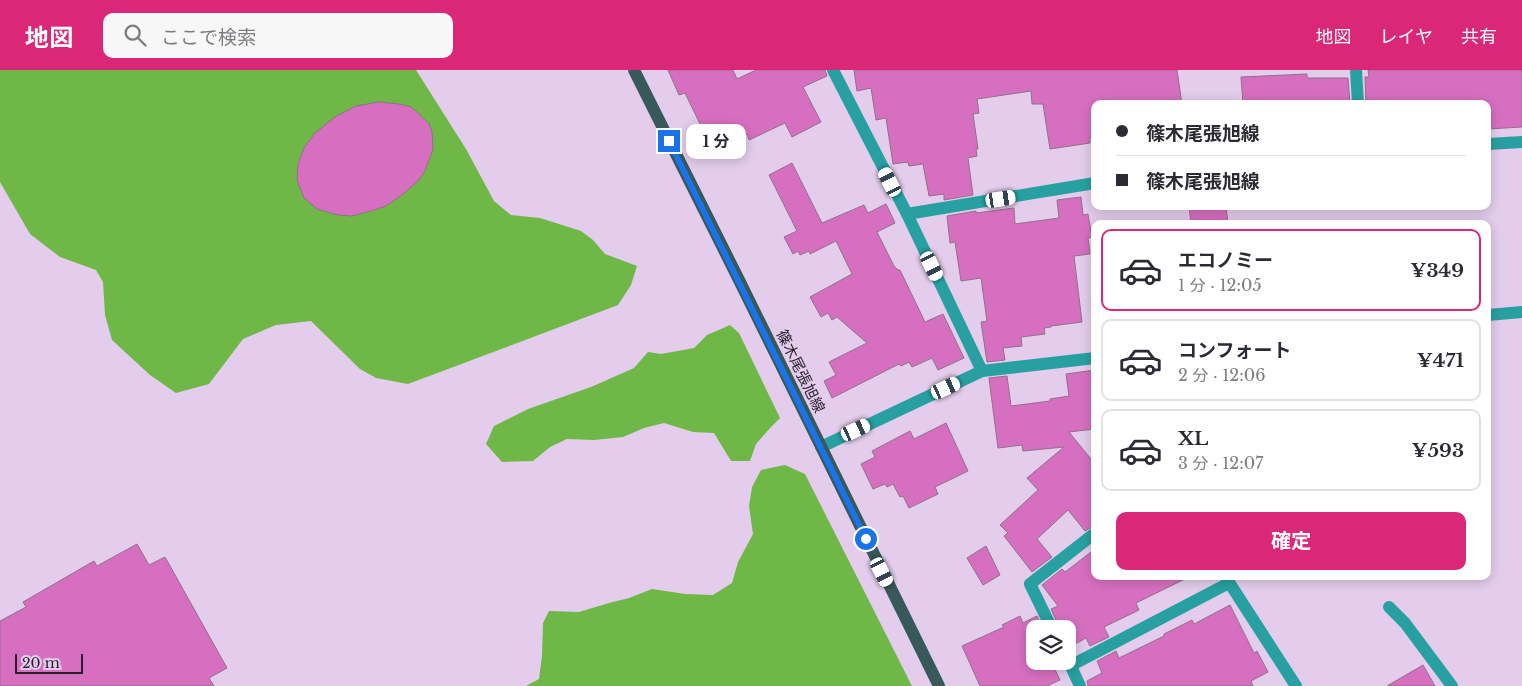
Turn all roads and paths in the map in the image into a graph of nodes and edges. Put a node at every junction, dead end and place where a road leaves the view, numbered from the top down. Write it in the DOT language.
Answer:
graph roads {
  1 [pos="634,70"];
  2 [pos="833,70"];
  3 [pos="1356,70"];
  4 [pos="1358,100"];
  5 [pos="1522,142"];
  6 [pos="1491,144"];
  7 [pos="1091,184"];
  8 [pos="906,214"];
  9 [pos="1522,312"];
  10 [pos="1491,314"];
  11 [pos="1091,358"];
  12 [pos="982,371"];
  13 [pos="821,447"];
  14 [pos="1091,537"];
  15 [pos="1225,580"];
  16 [pos="1228,580"];
  17 [pos="1389,607"];
  18 [pos="1048,620"];
  19 [pos="1076,659"];
  20 [pos="1072,670"];
  21 [pos="939,686"];
  22 [pos="1080,686"];
  23 [pos="1296,686"];
  24 [pos="1452,686"];
  1 -- 13 [label="main road, 篠木尾張旭線"];
  2 -- 8 [label="street"];
  3 -- 4 [label="street"];
  5 -- 6 [label="street"];
  7 -- 8 [label="street"];
  8 -- 12 [label="street"];
  9 -- 10 [label="street"];
  11 -- 12 [label="street"];
  12 -- 13 [label="street"];
  13 -- 21 [label="main road, 篠木尾張旭線"];
  14 -- 18 [label="street"];
  15 -- 19 [label="street"];
  16 -- 23 [label="street"];
  17 -- 24 [label="street"];
  20 -- 22 [label="street"];
}
